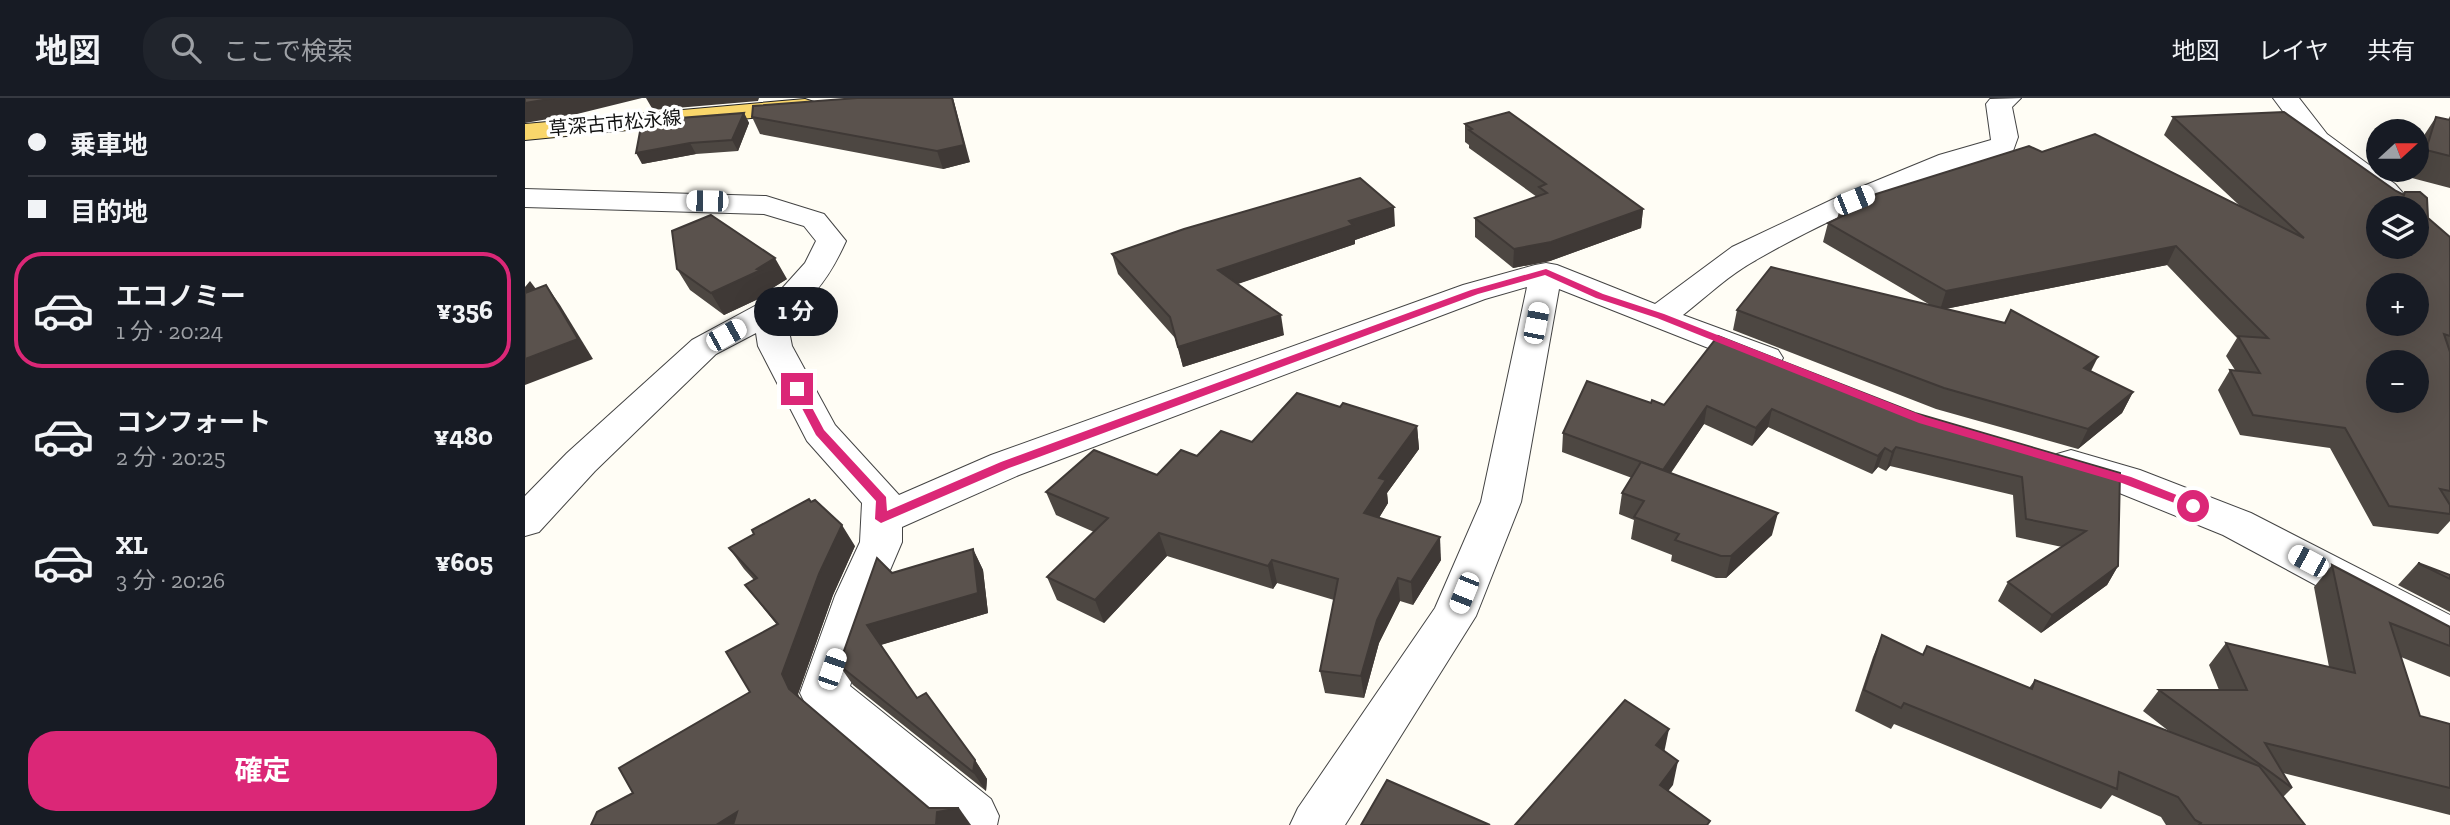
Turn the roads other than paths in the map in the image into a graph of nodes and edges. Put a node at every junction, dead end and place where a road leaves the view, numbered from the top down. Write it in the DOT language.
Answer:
graph roads {
  1 [pos="2008,98"];
  2 [pos="2286,98"];
  3 [pos="832,105"];
  4 [pos="525,132"];
  5 [pos="2391,196"];
  6 [pos="525,198"];
  7 [pos="1546,272"];
  8 [pos="769,311"];
  9 [pos="1660,316"];
  10 [pos="1798,371"];
  11 [pos="2037,453"];
  12 [pos="881,519"];
  13 [pos="525,521"];
  14 [pos="2450,636"];
  15 [pos="971,825"];
  16 [pos="1316,825"];
  1 -- 9 [label="street"];
  2 -- 5 [label="street"];
  3 -- 4 [label="main road, 草深古市松永線"];
  6 -- 8 [label="street"];
  7 -- 9 [label="street"];
  7 -- 12 [label="street"];
  7 -- 16 [label="street"];
  8 -- 12 [label="street"];
  8 -- 13 [label="street"];
  9 -- 10 [label="street"];
  11 -- 14 [label="street"];
  12 -- 15 [label="street"];
}
